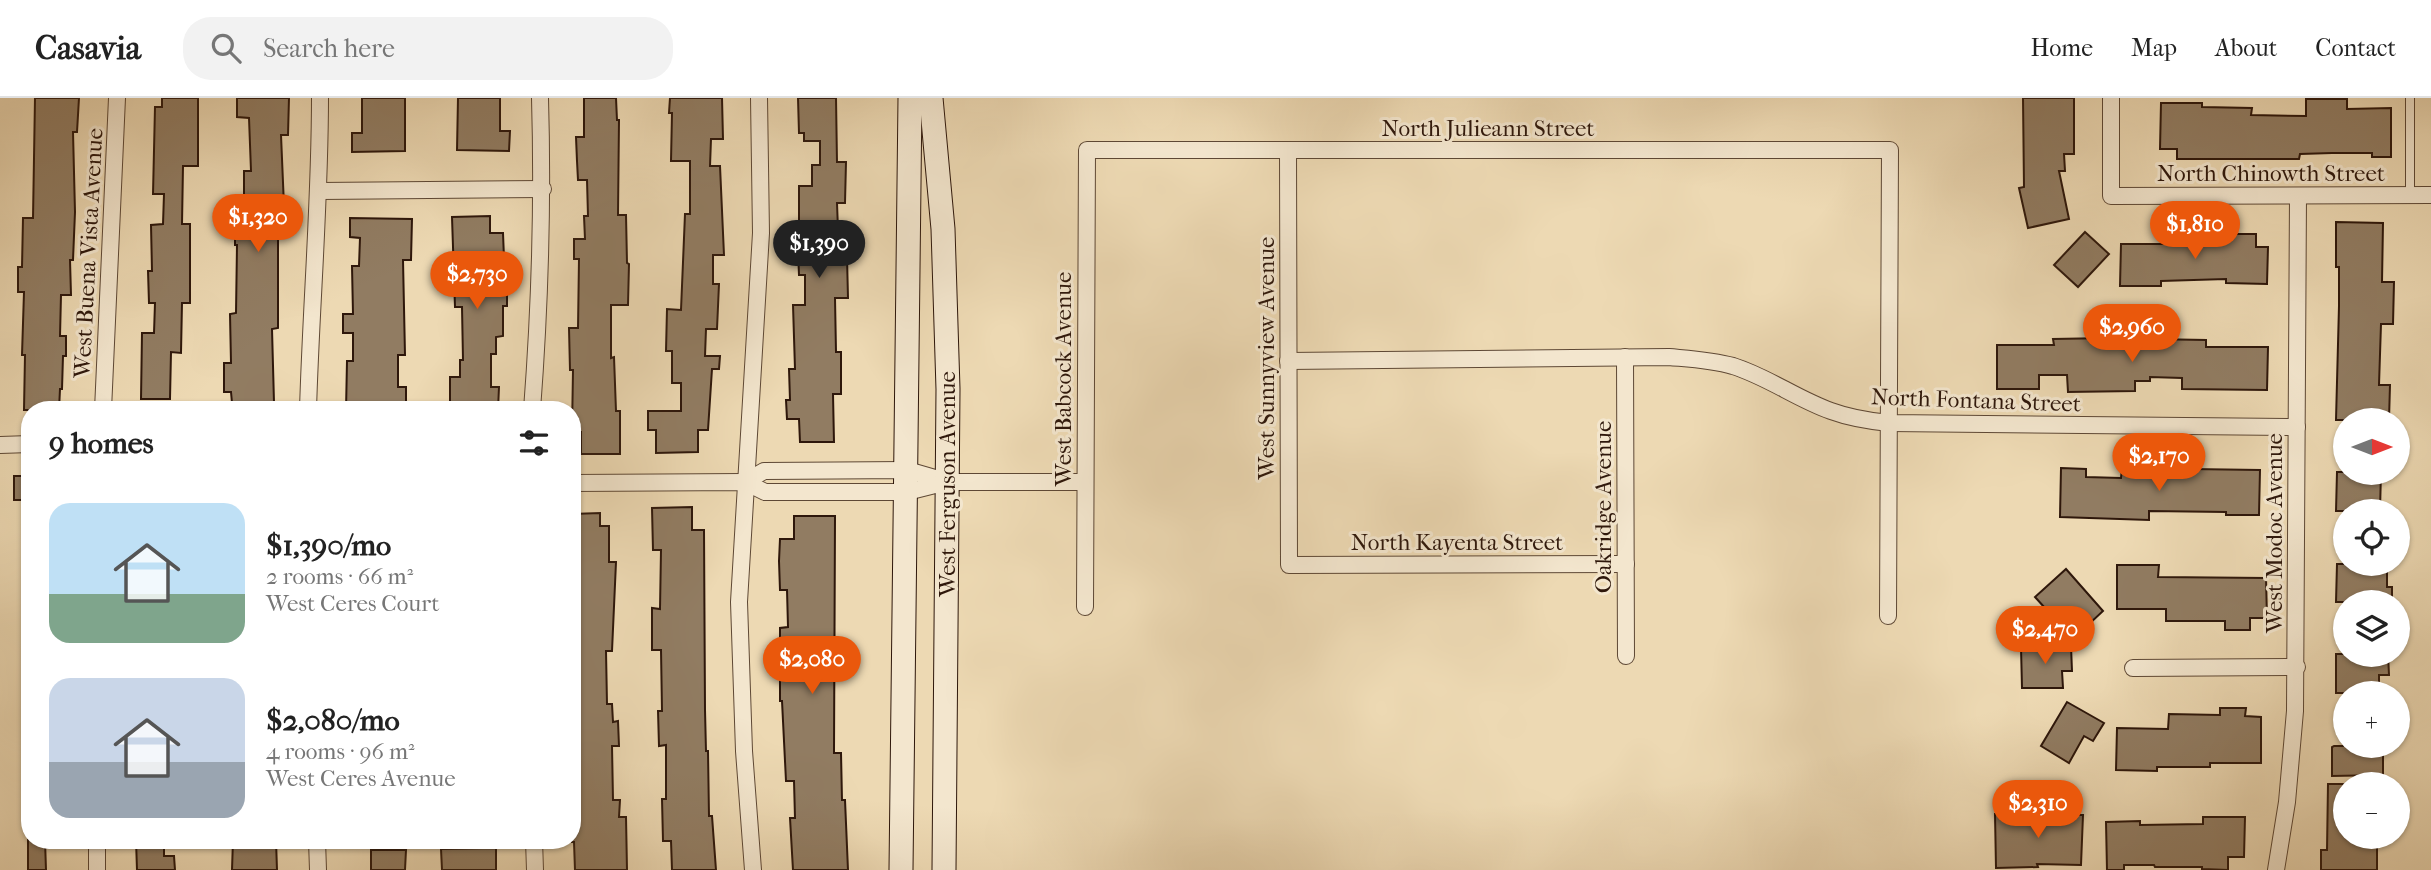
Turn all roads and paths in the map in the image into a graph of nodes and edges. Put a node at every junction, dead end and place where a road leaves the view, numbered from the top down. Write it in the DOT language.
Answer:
graph roads {
  1 [pos="117,98"];
  2 [pos="320,98"];
  3 [pos="540,98"];
  4 [pos="759,98"];
  5 [pos="910,98"];
  6 [pos="931,98"];
  7 [pos="2112,98"];
  8 [pos="2410,98"];
  9 [pos="1087,150"];
  10 [pos="1287,150"];
  11 [pos="543,190"];
  12 [pos="320,191"];
  13 [pos="2410,195"];
  14 [pos="2431,195"];
  15 [pos="2298,196"];
  16 [pos="1625,358"];
  17 [pos="1288,361"];
  18 [pos="103,401"];
  19 [pos="308,401"];
  20 [pos="533,401"];
  21 [pos="1889,423"];
  22 [pos="2297,427"];
  23 [pos="21,444"];
  24 [pos="0,445"];
  25 [pos="907,481"];
  26 [pos="947,481"];
  27 [pos="745,482"];
  28 [pos="1085,482"];
  29 [pos="581,483"];
  30 [pos="1626,564"];
  31 [pos="1289,565"];
  32 [pos="1085,607"];
  33 [pos="1888,616"];
  34 [pos="1626,656"];
  35 [pos="2297,667"];
  36 [pos="2133,668"];
  37 [pos="97,849"];
  38 [pos="317,849"];
  39 [pos="534,849"];
  40 [pos="97,870"];
  41 [pos="318,870"];
  42 [pos="535,870"];
  43 [pos="753,870"];
  44 [pos="901,870"];
  45 [pos="944,870"];
  46 [pos="2276,870"];
  1 -- 18 [label="street, West Buena Vista Avenue"];
  2 -- 12 [label="street"];
  3 -- 11 [label="street"];
  4 -- 27 [label="street"];
  5 -- 25 [label="street, West Ferguson Avenue"];
  6 -- 26 [label="street, West Ferguson Avenue"];
  7 -- 15 [label="street, North Chinowth Street"];
  8 -- 13 [label="lane"];
  9 -- 10 [label="street, North Julieann Street"];
  9 -- 28 [label="street, West Babcock Avenue"];
  10 -- 17 [label="street, West Sunnyview Avenue"];
  10 -- 21 [label="street, North Julieann Street"];
  11 -- 12 [label="street"];
  11 -- 20 [label="street"];
  12 -- 19 [label="street"];
  13 -- 14 [label="street, North Chinowth Street"];
  13 -- 15 [label="street, North Chinowth Street"];
  15 -- 22 [label="street, West Modoc Avenue"];
  16 -- 17 [label="street, North Fontana Street"];
  16 -- 21 [label="street, North Fontana Street"];
  16 -- 30 [label="street, Oakridge Avenue"];
  17 -- 31 [label="street, West Sunnyview Avenue"];
  21 -- 22 [label="street, North Fontana Street"];
  21 -- 33 [label="street"];
  22 -- 35 [label="street, West Modoc Avenue"];
  23 -- 24 [label="street"];
  25 -- 26 [label="street"];
  25 -- 27 [label="street"];
  25 -- 44 [label="street, West Ferguson Avenue"];
  26 -- 28 [label="street"];
  26 -- 45 [label="street, West Ferguson Avenue"];
  27 -- 29 [label="street"];
  27 -- 43 [label="street"];
  28 -- 32 [label="street, West Babcock Avenue"];
  30 -- 31 [label="street, North Kayenta Street"];
  30 -- 34 [label="street, Oakridge Avenue"];
  35 -- 36 [label="street"];
  35 -- 46 [label="street, West Modoc Avenue"];
  37 -- 40 [label="street"];
  38 -- 41 [label="street"];
  39 -- 42 [label="street"];
}
